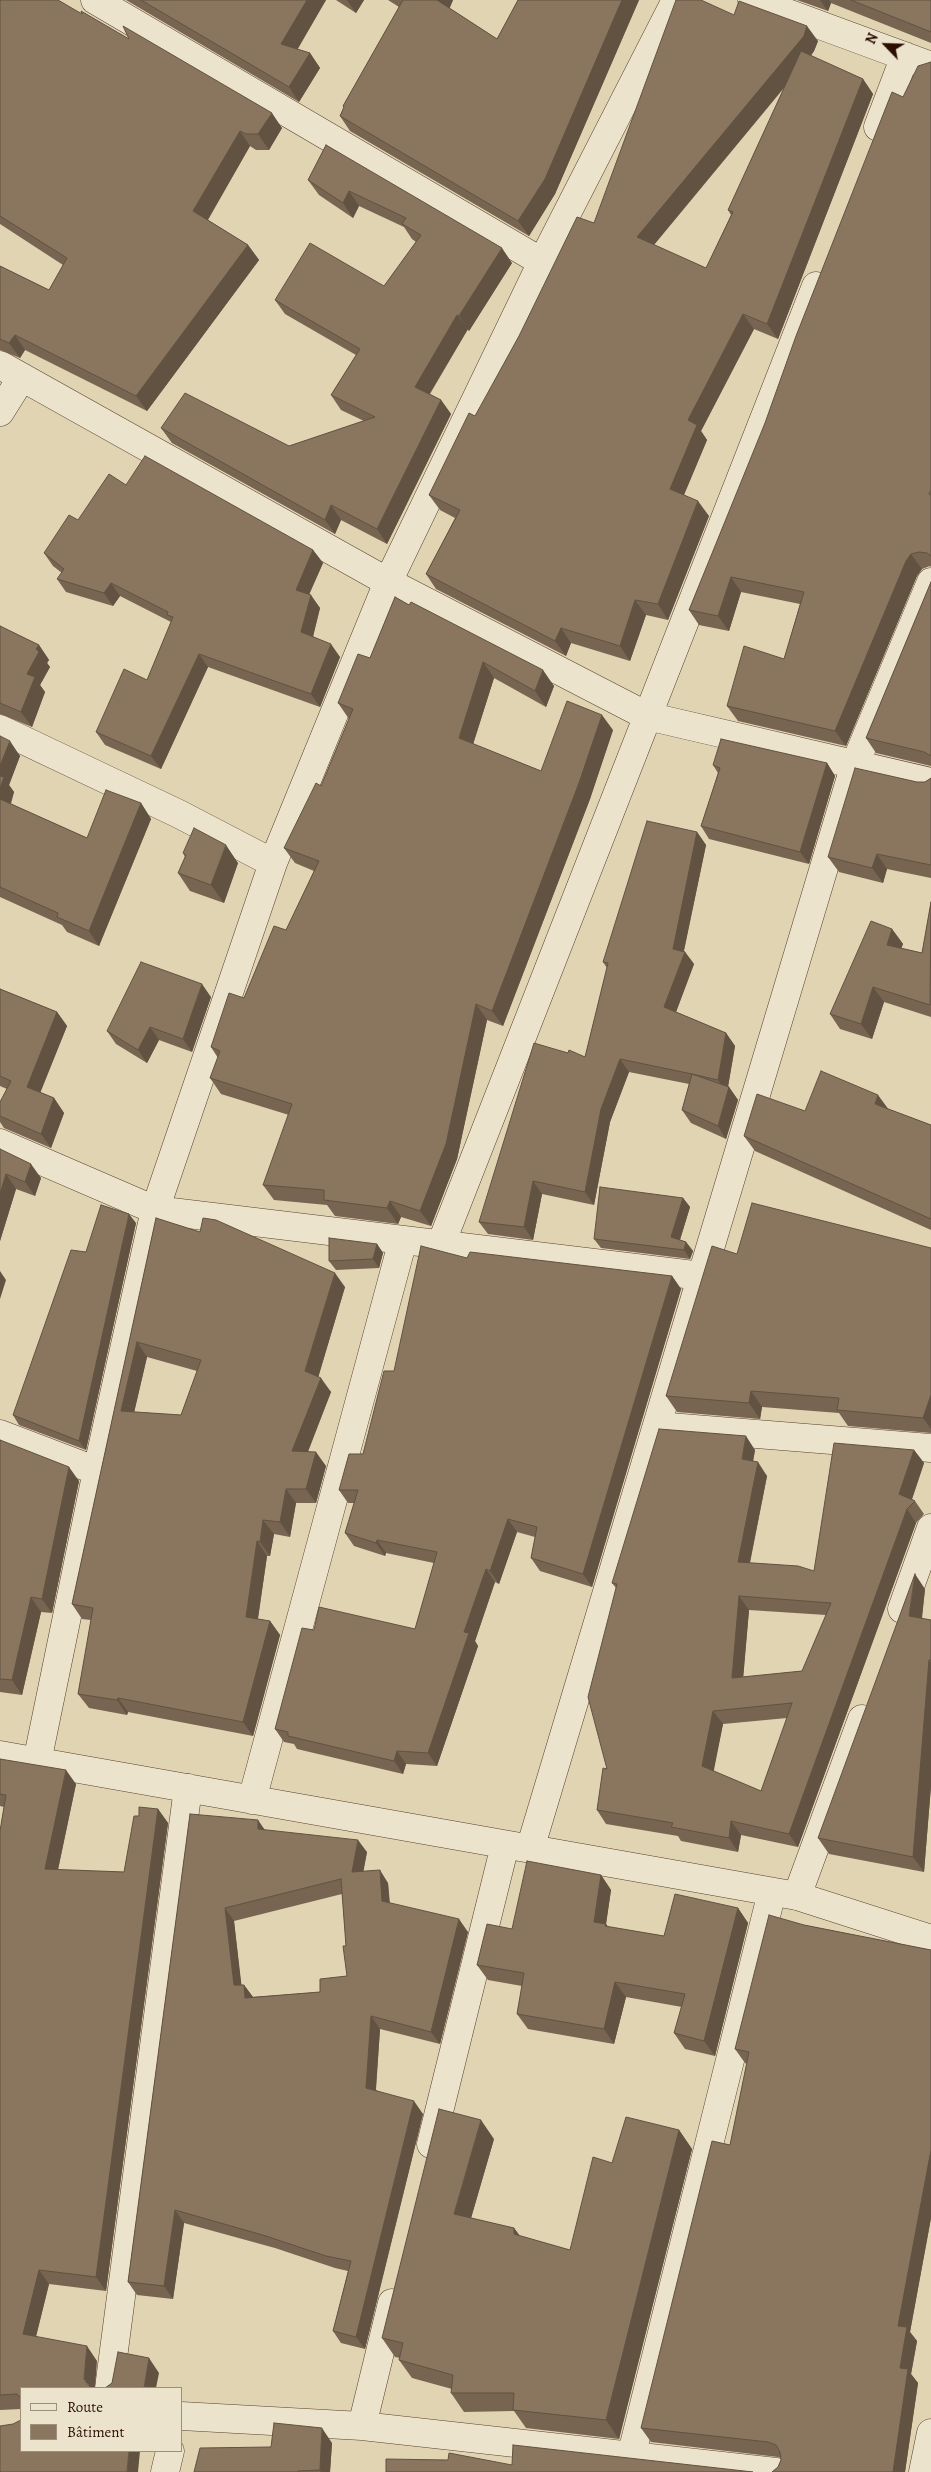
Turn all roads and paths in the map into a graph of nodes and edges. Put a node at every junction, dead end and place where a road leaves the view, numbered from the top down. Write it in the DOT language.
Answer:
graph roads {
  1 [pos="95,0"];
  2 [pos="676,0"];
  3 [pos="752,0"];
  4 [pos="905,56"];
  5 [pos="931,66"];
  6 [pos="869,149"];
  7 [pos="826,261"];
  8 [pos="542,262"];
  9 [pos="11,371"];
  10 [pos="0,412"];
  11 [pos="388,582"];
  12 [pos="931,582"];
  13 [pos="648,716"];
  14 [pos="0,729"];
  15 [pos="855,764"];
  16 [pos="931,782"];
  17 [pos="273,864"];
  18 [pos="0,1143"];
  19 [pos="156,1210"];
  20 [pos="403,1240"];
  21 [pos="441,1244"];
  22 [pos="702,1276"];
  23 [pos="657,1426"];
  24 [pos="0,1434"];
  25 [pos="931,1448"];
  26 [pos="97,1471"];
  27 [pos="931,1528"];
  28 [pos="892,1635"];
  29 [pos="870,1698"];
  30 [pos="0,1755"];
  31 [pos="37,1762"];
  32 [pos="188,1788"];
  33 [pos="252,1800"];
  34 [pos="518,1847"];
  35 [pos="784,1894"];
  36 [pos="931,1939"];
  37 [pos="426,2164"];
  38 [pos="398,2280"];
  39 [pos="109,2387"];
  40 [pos="182,2416"];
  41 [pos="362,2426"];
  42 [pos="931,2432"];
  43 [pos="170,2452"];
  44 [pos="631,2457"];
  45 [pos="165,2472"];
  46 [pos="776,2472"];
  47 [pos="923,2472"];
  1 -- 8 [label="street"];
  2 -- 8 [label="street"];
  3 -- 4 [label="street"];
  4 -- 5 [label="street"];
  4 -- 6 [label="street"];
  7 -- 13 [label="street"];
  8 -- 11 [label="street"];
  9 -- 10 [label="street"];
  9 -- 11 [label="street"];
  11 -- 13 [label="street"];
  11 -- 17 [label="street"];
  12 -- 15 [label="street"];
  13 -- 15 [label="street"];
  13 -- 21 [label="street"];
  14 -- 17 [label="street"];
  15 -- 16 [label="street"];
  15 -- 22 [label="street"];
  17 -- 19 [label="street"];
  18 -- 19 [label="street"];
  19 -- 20 [label="street"];
  19 -- 26 [label="street"];
  20 -- 21 [label="street"];
  20 -- 33 [label="street"];
  21 -- 22 [label="street"];
  22 -- 23 [label="street"];
  23 -- 25 [label="street"];
  23 -- 34 [label="street"];
  24 -- 26 [label="street"];
  26 -- 31 [label="street"];
  27 -- 28 [label="street"];
  29 -- 35 [label="street"];
  30 -- 31 [label="street"];
  31 -- 32 [label="street"];
  32 -- 33 [label="street"];
  32 -- 39 [label="street"];
  33 -- 34 [label="street"];
  34 -- 35 [label="street"];
  34 -- 37 [label="street"];
  35 -- 36 [label="street"];
  35 -- 44 [label="street"];
  38 -- 41 [label="street"];
  40 -- 41 [label="street"];
  41 -- 44 [label="street"];
  42 -- 47 [label="street"];
  43 -- 45 [label="street"];
  44 -- 46 [label="street"];
}
